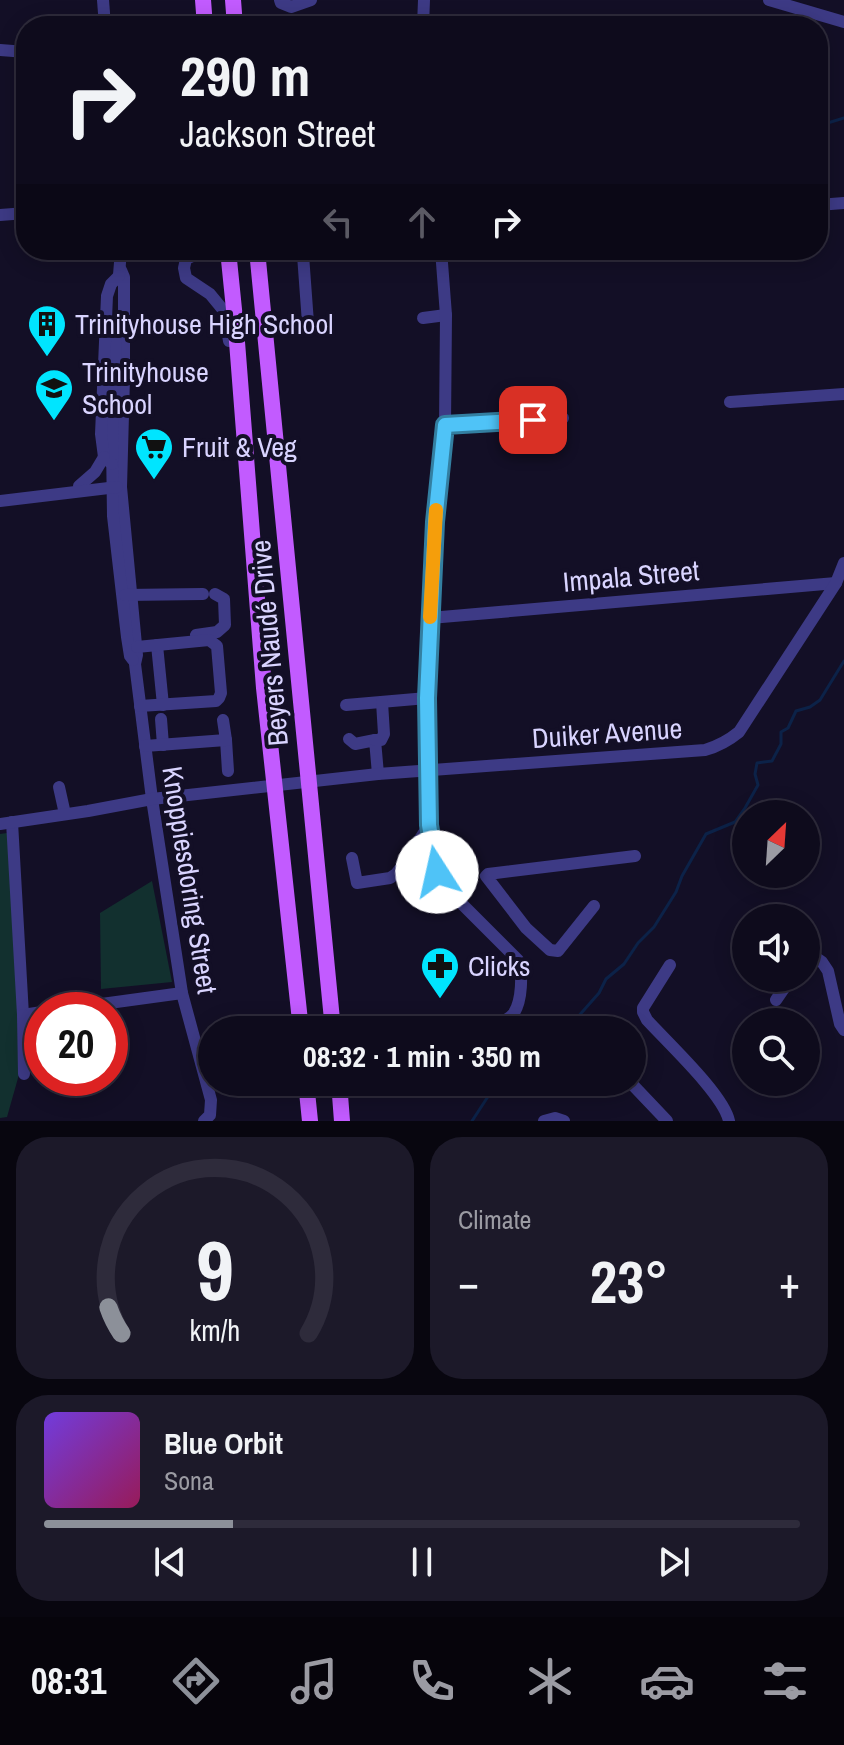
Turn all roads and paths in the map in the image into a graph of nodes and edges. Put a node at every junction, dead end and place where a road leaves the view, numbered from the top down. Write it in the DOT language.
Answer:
graph roads {
  1 [pos="280,0"];
  2 [pos="311,0"];
  3 [pos="769,0"];
  4 [pos="824,16"];
  5 [pos="121,260"];
  6 [pos="186,260"];
  7 [pos="229,260"];
  8 [pos="258,260"];
  9 [pos="303,260"];
  10 [pos="442,260"];
  11 [pos="120,273"];
  12 [pos="446,315"];
  13 [pos="423,318"];
  14 [pos="308,323"];
  15 [pos="120,378"];
  16 [pos="240,378"];
  17 [pos="139,379"];
  18 [pos="844,394"];
  19 [pos="730,402"];
  20 [pos="563,418"];
  21 [pos="445,425"];
  22 [pos="108,460"];
  23 [pos="117,484"];
  24 [pos="79,486"];
  25 [pos="40,495"];
  26 [pos="0,501"];
  27 [pos="844,563"];
  28 [pos="836,583"];
  29 [pos="127,594"];
  30 [pos="430,618"];
  31 [pos="162,641"];
  32 [pos="137,647"];
  33 [pos="135,664"];
  34 [pos="427,698"];
  35 [pos="382,702"];
  36 [pos="163,705"];
  37 [pos="346,705"];
  38 [pos="140,706"];
  39 [pos="161,719"];
  40 [pos="223,720"];
  41 [pos="349,739"];
  42 [pos="226,740"];
  43 [pos="375,740"];
  44 [pos="163,745"];
  45 [pos="145,746"];
  46 [pos="228,771"];
  47 [pos="427,771"];
  48 [pos="378,774"];
  49 [pos="308,781"];
  50 [pos="274,785"];
  51 [pos="59,787"];
  52 [pos="152,799"];
  53 [pos="65,814"];
  54 [pos="6,823"];
  55 [pos="429,825"];
  56 [pos="635,856"];
  57 [pos="352,858"];
  58 [pos="594,906"];
  59 [pos="526,928"];
  60 [pos="506,948"];
  61 [pos="820,961"];
  62 [pos="670,965"];
  63 [pos="781,992"];
  64 [pos="182,993"];
  65 [pos="128,1000"];
  66 [pos="776,1000"];
  67 [pos="23,1015"];
  68 [pos="299,1016"];
  69 [pos="332,1016"];
  70 [pos="512,1016"];
  71 [pos="844,1030"];
  72 [pos="24,1074"];
  73 [pos="307,1096"];
  74 [pos="340,1096"];
  75 [pos="642,1096"];
  76 [pos="662,1119"];
  77 [pos="204,1121"];
  78 [pos="310,1121"];
  79 [pos="342,1121"];
  80 [pos="544,1121"];
  81 [pos="564,1121"];
  82 [pos="729,1121"];
  1 -- 2 [label="street"];
  3 -- 4 [label="street"];
  5 -- 11 [label="street, Knoppiesdoring Street"];
  6 -- 16 [label="street"];
  7 -- 16 [label="main road, Beyers Naudé Drive"];
  8 -- 49 [label="main road, Beyers Naudé Drive"];
  9 -- 14 [label="street"];
  10 -- 12 [label="street"];
  11 -- 15 [label="street, Knoppiesdoring Street"];
  11 -- 22 [label="street"];
  12 -- 13 [label="street"];
  12 -- 21 [label="street"];
  15 -- 17 [label="street"];
  15 -- 22 [label="street, Knoppiesdoring Street"];
  15 -- 23 [label="street, Knoppiesdoring Street"];
  16 -- 50 [label="main road, Beyers Naudé Drive"];
  18 -- 19 [label="street"];
  20 -- 21 [label="street"];
  21 -- 30 [label="street"];
  22 -- 23 [label="street, Knoppiesdoring Street"];
  22 -- 24 [label="street"];
  23 -- 24 [label="street"];
  23 -- 25 [label="street"];
  23 -- 29 [label="street, Knoppiesdoring Street"];
  24 -- 25 [label="street"];
  25 -- 26 [label="street"];
  27 -- 28 [label="street, Duiker Avenue"];
  28 -- 30 [label="street, Impala Street"];
  28 -- 47 [label="street, Duiker Avenue"];
  29 -- 31 [label="street"];
  29 -- 32 [label="street, Knoppiesdoring Street"];
  29 -- 33 [label="street, Knoppiesdoring Street"];
  30 -- 34 [label="street"];
  31 -- 32 [label="street"];
  31 -- 36 [label="street"];
  31 -- 36 [label="street"];
  32 -- 33 [label="street, Knoppiesdoring Street"];
  33 -- 38 [label="street, Knoppiesdoring Street"];
  34 -- 35 [label="street"];
  34 -- 47 [label="street"];
  35 -- 37 [label="street"];
  35 -- 43 [label="street"];
  36 -- 38 [label="street"];
  38 -- 45 [label="street, Knoppiesdoring Street"];
  39 -- 44 [label="street"];
  40 -- 42 [label="street"];
  41 -- 43 [label="street"];
  42 -- 44 [label="street"];
  42 -- 46 [label="street"];
  43 -- 48 [label="street"];
  44 -- 45 [label="street"];
  45 -- 52 [label="street, Knoppiesdoring Street"];
  47 -- 48 [label="street, Duiker Avenue"];
  47 -- 55 [label="street"];
  48 -- 49 [label="street, Duiker Avenue"];
  49 -- 50 [label="street, Duiker Avenue"];
  49 -- 69 [label="main road, Beyers Naudé Drive"];
  50 -- 52 [label="street, Duiker Avenue"];
  50 -- 68 [label="main road, Beyers Naudé Drive"];
  51 -- 53 [label="street"];
  52 -- 53 [label="street, Duiker Avenue"];
  52 -- 64 [label="street, Knoppiesdoring Street"];
  53 -- 54 [label="street, Duiker Avenue"];
  54 -- 67 [label="street"];
  55 -- 57 [label="street"];
  55 -- 60 [label="street"];
  56 -- 59 [label="street"];
  58 -- 59 [label="street"];
  59 -- 60 [label="street"];
  60 -- 70 [label="street"];
  61 -- 71 [label="street"];
  62 -- 82 [label="street"];
  63 -- 66 [label="street"];
  64 -- 65 [label="street"];
  64 -- 77 [label="street, Knoppiesdoring Street"];
  67 -- 72 [label="street"];
  73 -- 78 [label="main road"];
  74 -- 79 [label="main road"];
  75 -- 76 [label="street"];
  80 -- 81 [label="street"];
}
